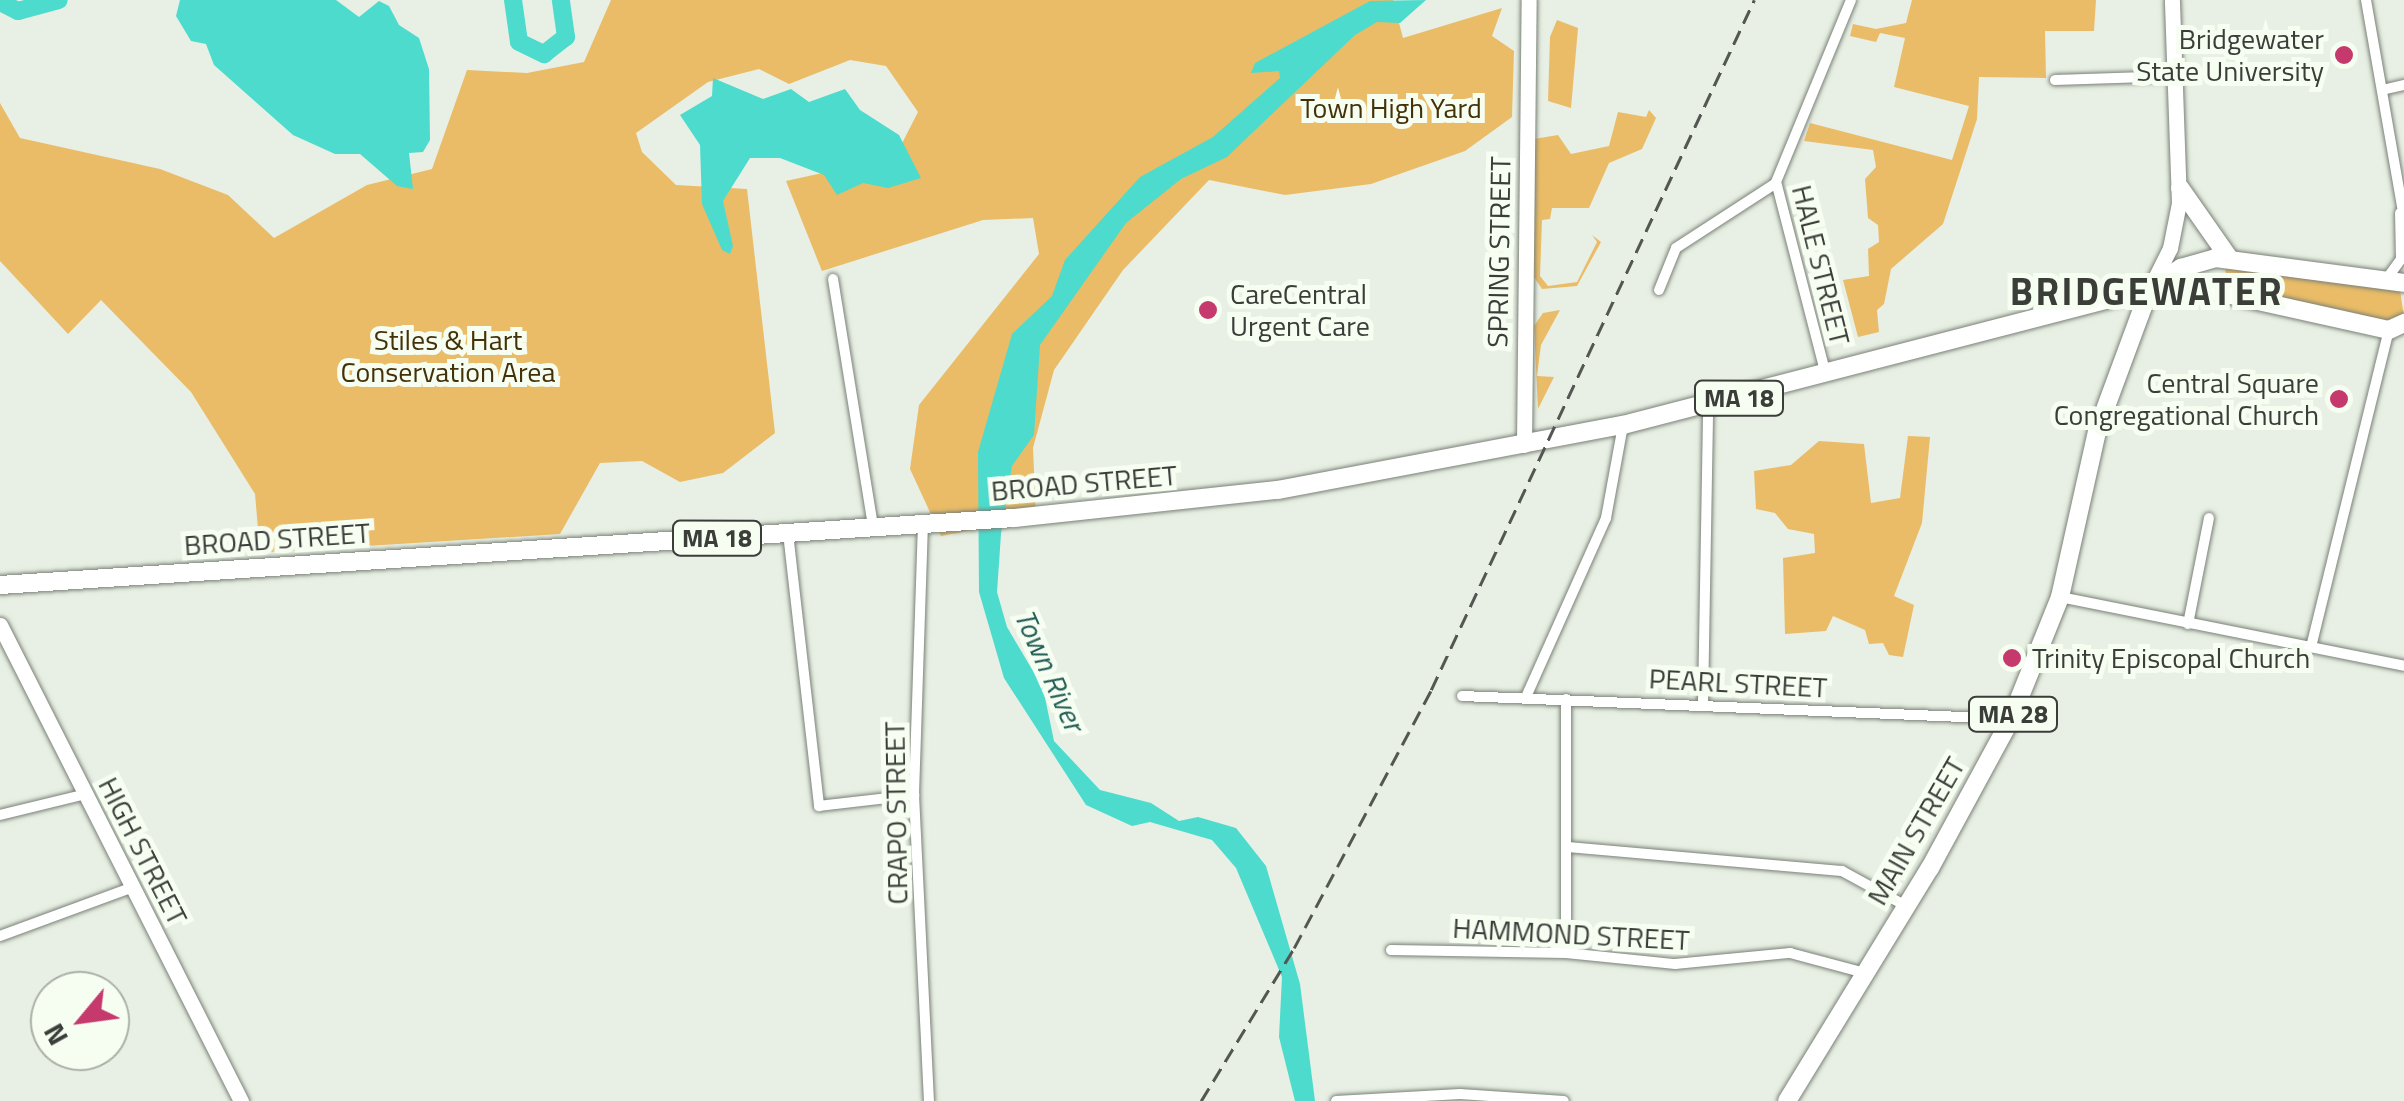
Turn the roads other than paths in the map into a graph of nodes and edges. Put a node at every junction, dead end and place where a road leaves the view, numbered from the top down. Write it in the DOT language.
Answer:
graph roads {
  1 [pos="1529,0"];
  2 [pos="1852,0"];
  3 [pos="2172,0"];
  4 [pos="2366,0"];
  5 [pos="2178,76"];
  6 [pos="2055,80"];
  7 [pos="2404,86"];
  8 [pos="2382,90"];
  9 [pos="1776,183"];
  10 [pos="2180,188"];
  11 [pos="2399,197"];
  12 [pos="2404,217"];
  13 [pos="2229,258"];
  14 [pos="2399,279"];
  15 [pos="832,280"];
  16 [pos="2150,288"];
  17 [pos="1659,290"];
  18 [pos="2226,294"];
  19 [pos="2399,331"];
  20 [pos="1826,376"];
  21 [pos="1708,405"];
  22 [pos="1623,424"];
  23 [pos="1524,445"];
  24 [pos="2209,518"];
  25 [pos="924,524"];
  26 [pos="874,527"];
  27 [pos="788,533"];
  28 [pos="0,585"];
  29 [pos="2060,598"];
  30 [pos="0,624"];
  31 [pos="2188,624"];
  32 [pos="2311,646"];
  33 [pos="2404,666"];
  34 [pos="1462,696"];
  35 [pos="1526,697"];
  36 [pos="1566,699"];
  37 [pos="1703,703"];
  38 [pos="2011,719"];
  39 [pos="86,794"];
  40 [pos="914,794"];
  41 [pos="0,815"];
  42 [pos="1567,847"];
  43 [pos="133,887"];
  44 [pos="1906,906"];
  45 [pos="0,936"];
  46 [pos="1391,950"];
  47 [pos="1566,953"];
  48 [pos="1865,973"];
  49 [pos="241,1101"];
  50 [pos="929,1101"];
  51 [pos="1336,1101"];
  52 [pos="1564,1101"];
  53 [pos="1787,1101"];
  1 -- 23 [label="street, SPRING STREET"];
  2 -- 9 [label="street, HALE STREET"];
  3 -- 5 [label="street"];
  4 -- 8 [label="street"];
  5 -- 6 [label="street"];
  5 -- 10 [label="street"];
  7 -- 8 [label="street"];
  8 -- 11 [label="street"];
  9 -- 17 [label="street"];
  9 -- 20 [label="street, HALE STREET"];
  10 -- 13 [label="main road"];
  10 -- 16 [label="street"];
  11 -- 12 [label="street"];
  11 -- 14 [label="street"];
  13 -- 14 [label="main road, MA 18"];
  13 -- 16 [label="main road, MA 18"];
  13 -- 18 [label="main road"];
  15 -- 26 [label="street"];
  16 -- 18 [label="main road, MA 18"];
  16 -- 20 [label="main road, BROAD STREET / MA 18"];
  16 -- 29 [label="main road, MAIN STREET / MA 28"];
  18 -- 19 [label="main road, MA 18"];
  19 -- 32 [label="street"];
  20 -- 21 [label="main road, BROAD STREET / MA 18"];
  21 -- 22 [label="main road, BROAD STREET / MA 18"];
  21 -- 37 [label="street"];
  22 -- 23 [label="main road, BROAD STREET / MA 18"];
  22 -- 35 [label="street"];
  23 -- 25 [label="main road, BROAD STREET / MA 18"];
  24 -- 31 [label="street"];
  25 -- 26 [label="main road, BROAD STREET / MA 18"];
  25 -- 40 [label="street, CRAPO STREET"];
  26 -- 27 [label="main road, BROAD STREET / MA 18"];
  27 -- 28 [label="main road, BROAD STREET / MA 18"];
  27 -- 40 [label="street"];
  29 -- 31 [label="street"];
  29 -- 38 [label="main road, MAIN STREET / MA 28"];
  30 -- 39 [label="street, HIGH STREET"];
  31 -- 32 [label="street"];
  32 -- 33 [label="street"];
  34 -- 35 [label="street, PEARL STREET"];
  35 -- 36 [label="street, PEARL STREET"];
  36 -- 37 [label="street, PEARL STREET"];
  36 -- 42 [label="street"];
  37 -- 38 [label="street, PEARL STREET"];
  38 -- 44 [label="main road, MAIN STREET / MA 28"];
  39 -- 41 [label="street"];
  39 -- 43 [label="street, HIGH STREET"];
  40 -- 50 [label="street, CRAPO STREET"];
  42 -- 44 [label="street"];
  42 -- 47 [label="street"];
  43 -- 45 [label="street"];
  43 -- 49 [label="street, HIGH STREET"];
  44 -- 48 [label="main road, MAIN STREET / MA 28"];
  46 -- 47 [label="street, HAMMOND STREET"];
  47 -- 48 [label="street, HAMMOND STREET"];
  48 -- 53 [label="main road, MAIN STREET / MA 28"];
  51 -- 52 [label="street"];
}
